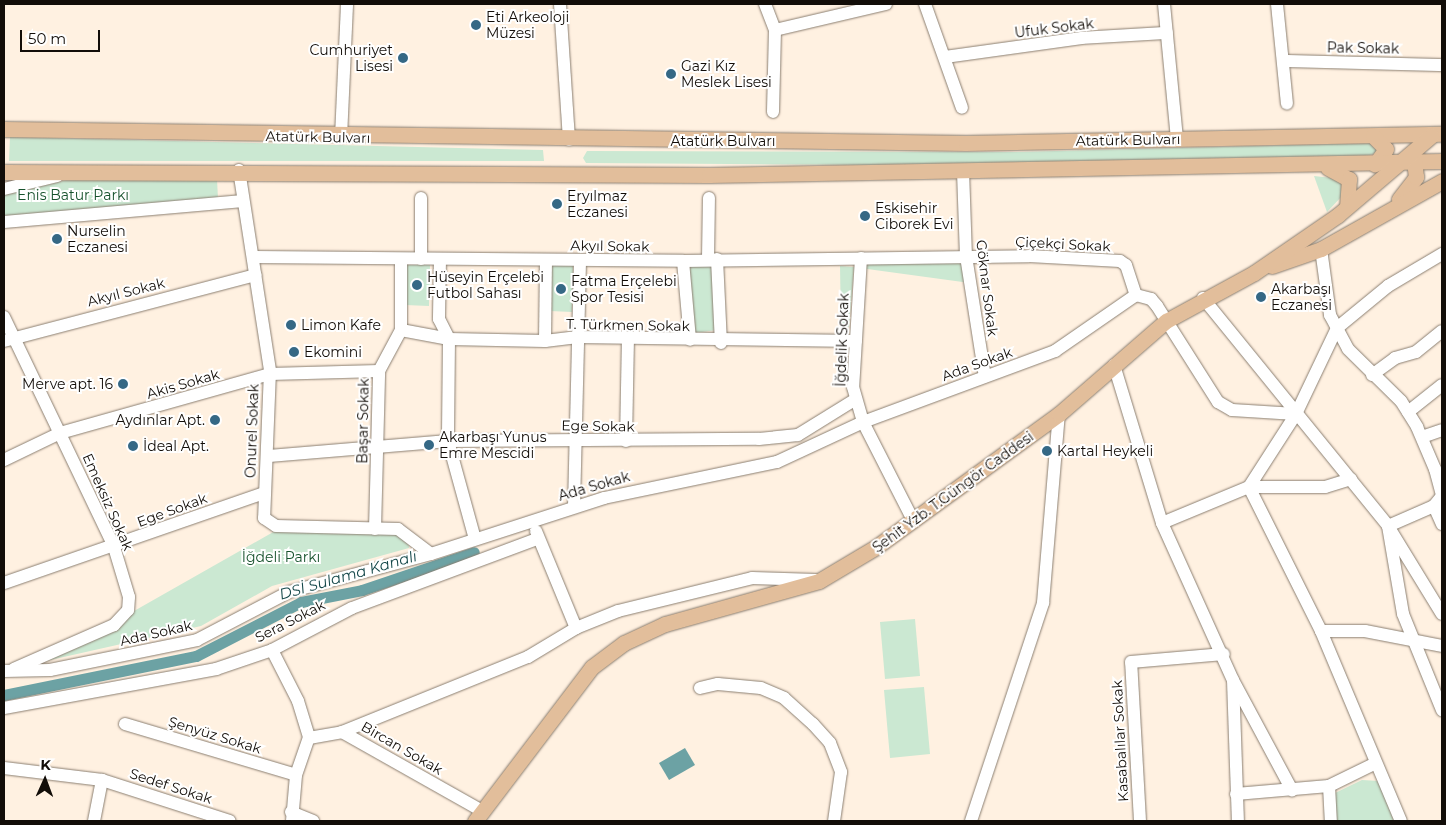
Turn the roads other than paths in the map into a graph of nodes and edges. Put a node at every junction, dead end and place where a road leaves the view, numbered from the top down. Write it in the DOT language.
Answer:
graph roads {
  1 [pos="347,4"];
  2 [pos="560,4"];
  3 [pos="765,4"];
  4 [pos="886,4"];
  5 [pos="925,4"];
  6 [pos="1164,4"];
  7 [pos="1277,4"];
  8 [pos="775,30"];
  9 [pos="1166,33"];
  10 [pos="945,57"];
  11 [pos="1284,61"];
  12 [pos="1442,65"];
  13 [pos="1288,104"];
  14 [pos="962,108"];
  15 [pos="773,112"];
  16 [pos="4,129"];
  17 [pos="1437,134"];
  18 [pos="1372,136"];
  19 [pos="1394,136"];
  20 [pos="341,137"];
  21 [pos="1177,139"];
  22 [pos="569,140"];
  23 [pos="1414,156"];
  24 [pos="1442,161"];
  25 [pos="1395,163"];
  26 [pos="1375,164"];
  27 [pos="1320,166"];
  28 [pos="239,170"];
  29 [pos="73,171"];
  30 [pos="964,171"];
  31 [pos="4,172"];
  32 [pos="1442,181"];
  33 [pos="4,189"];
  34 [pos="421,198"];
  35 [pos="709,198"];
  36 [pos="243,201"];
  37 [pos="1347,207"];
  38 [pos="1389,209"];
  39 [pos="4,222"];
  40 [pos="1321,249"];
  41 [pos="1442,254"];
  42 [pos="966,256"];
  43 [pos="254,257"];
  44 [pos="861,258"];
  45 [pos="401,259"];
  46 [pos="420,259"];
  47 [pos="440,259"];
  48 [pos="713,259"];
  49 [pos="546,260"];
  50 [pos="580,260"];
  51 [pos="683,261"];
  52 [pos="1254,273"];
  53 [pos="256,275"];
  54 [pos="1136,295"];
  55 [pos="1203,298"];
  56 [pos="4,317"];
  57 [pos="1166,321"];
  58 [pos="1337,328"];
  59 [pos="401,330"];
  60 [pos="1442,331"];
  61 [pos="578,337"];
  62 [pos="628,338"];
  63 [pos="8,339"];
  64 [pos="449,339"];
  65 [pos="690,340"];
  66 [pos="545,341"];
  67 [pos="856,341"];
  68 [pos="721,343"];
  69 [pos="1114,364"];
  70 [pos="379,371"];
  71 [pos="270,374"];
  72 [pos="1372,375"];
  73 [pos="985,377"];
  74 [pos="1442,385"];
  75 [pos="856,399"];
  76 [pos="1408,412"];
  77 [pos="1059,414"];
  78 [pos="1296,414"];
  79 [pos="863,422"];
  80 [pos="1442,430"];
  81 [pos="60,433"];
  82 [pos="1422,437"];
  83 [pos="448,441"];
  84 [pos="574,441"];
  85 [pos="626,442"];
  86 [pos="378,448"];
  87 [pos="269,456"];
  88 [pos="4,460"];
  89 [pos="1351,479"];
  90 [pos="1249,487"];
  91 [pos="264,493"];
  92 [pos="1439,499"];
  93 [pos="574,507"];
  94 [pos="535,521"];
  95 [pos="914,522"];
  96 [pos="1162,523"];
  97 [pos="1442,524"];
  98 [pos="1388,526"];
  99 [pos="375,529"];
  100 [pos="475,539"];
  101 [pos="537,539"];
  102 [pos="114,547"];
  103 [pos="431,554"];
  104 [pos="819,581"];
  105 [pos="4,583"];
  106 [pos="1442,614"];
  107 [pos="576,628"];
  108 [pos="1320,631"];
  109 [pos="1414,639"];
  110 [pos="1442,646"];
  111 [pos="272,650"];
  112 [pos="1224,654"];
  113 [pos="8,671"];
  114 [pos="1233,680"];
  115 [pos="700,688"];
  116 [pos="4,708"];
  117 [pos="1442,710"];
  118 [pos="125,724"];
  119 [pos="342,732"];
  120 [pos="309,738"];
  121 [pos="1376,762"];
  122 [pos="4,768"];
  123 [pos="296,775"];
  124 [pos="102,780"];
  125 [pos="1329,786"];
  126 [pos="1292,790"];
  127 [pos="1236,794"];
  128 [pos="479,816"];
  129 [pos="292,817"];
  130 [pos="94,821"];
  131 [pos="230,821"];
  132 [pos="313,821"];
  133 [pos="834,821"];
  134 [pos="971,821"];
  135 [pos="1140,821"];
  136 [pos="1238,821"];
  137 [pos="1331,821"];
  138 [pos="1401,821"];
  1 -- 20 [label="street"];
  2 -- 22 [label="street"];
  3 -- 8 [label="street"];
  4 -- 8 [label="street"];
  5 -- 10 [label="street"];
  6 -- 9 [label="street"];
  7 -- 11 [label="street"];
  8 -- 15 [label="street"];
  9 -- 10 [label="street, Ufuk Sokak"];
  9 -- 21 [label="street"];
  10 -- 14 [label="street"];
  11 -- 12 [label="street, Pak Sokak"];
  11 -- 13 [label="street"];
  16 -- 20 [label="main road, Atatürk Bulvarı"];
  17 -- 19 [label="main road, Atatürk Bulvarı"];
  17 -- 23 [label="main road, Şehit Yzb. T.Güngör Caddesi"];
  18 -- 19 [label="main road, Atatürk Bulvarı"];
  18 -- 21 [label="main road, Atatürk Bulvarı"];
  18 -- 26 [label="main road"];
  19 -- 23 [label="main road"];
  20 -- 22 [label="main road, Atatürk Bulvarı"];
  21 -- 22 [label="main road, Atatürk Bulvarı"];
  23 -- 24 [label="main road"];
  23 -- 25 [label="main road, Şehit Yzb. T.Güngör Caddesi"];
  23 -- 38 [label="main road"];
  25 -- 26 [label="main road, Atatürk Bulvarı"];
  25 -- 37 [label="main road, Şehit Yzb. T.Güngör Caddesi"];
  26 -- 27 [label="main road, Atatürk Bulvarı"];
  27 -- 30 [label="main road, Atatürk Bulvarı"];
  27 -- 37 [label="main road"];
  28 -- 29 [label="main road, Atatürk Bulvarı"];
  28 -- 30 [label="main road, Atatürk Bulvarı"];
  28 -- 36 [label="street, Onurel Sokak"];
  29 -- 31 [label="main road, Atatürk Bulvarı"];
  29 -- 33 [label="street"];
  30 -- 42 [label="street, Göknar Sokak"];
  32 -- 38 [label="main road"];
  34 -- 46 [label="street"];
  35 -- 48 [label="street"];
  36 -- 39 [label="street"];
  36 -- 43 [label="street, Onurel Sokak"];
  37 -- 52 [label="main road, Şehit Yzb. T.Güngör Caddesi"];
  38 -- 40 [label="main road"];
  40 -- 52 [label="main road"];
  40 -- 58 [label="street"];
  41 -- 58 [label="street"];
  42 -- 44 [label="street, Akyıl Sokak"];
  42 -- 54 [label="street, Çiçekçi Sokak"];
  42 -- 73 [label="street, Göknar Sokak"];
  43 -- 45 [label="street, Akyıl Sokak"];
  43 -- 53 [label="street, Onurel Sokak"];
  44 -- 48 [label="street, Akyıl Sokak"];
  44 -- 67 [label="street, İğdelik Sokak"];
  45 -- 46 [label="street, Akyıl Sokak"];
  45 -- 59 [label="street, Başar Sokak"];
  46 -- 47 [label="street, Akyıl Sokak"];
  47 -- 49 [label="street, Akyıl Sokak"];
  47 -- 64 [label="street"];
  48 -- 51 [label="street, Akyıl Sokak"];
  48 -- 68 [label="street"];
  49 -- 50 [label="street, Akyıl Sokak"];
  49 -- 66 [label="street"];
  50 -- 51 [label="street, Akyıl Sokak"];
  50 -- 61 [label="street"];
  51 -- 65 [label="street"];
  52 -- 55 [label="main road, Şehit Yzb. T.Güngör Caddesi"];
  53 -- 63 [label="street, Akyıl Sokak"];
  53 -- 71 [label="street, Onurel Sokak"];
  54 -- 57 [label="street"];
  54 -- 73 [label="street, Ada Sokak"];
  55 -- 57 [label="main road, Şehit Yzb. T.Güngör Caddesi"];
  55 -- 78 [label="street"];
  56 -- 63 [label="street, Emeksiz Sokak"];
  57 -- 69 [label="main road, Şehit Yzb. T.Güngör Caddesi"];
  57 -- 78 [label="street"];
  58 -- 72 [label="street"];
  58 -- 78 [label="street"];
  59 -- 64 [label="street, T. Türkmen Sokak"];
  59 -- 70 [label="street, Başar Sokak"];
  60 -- 72 [label="street"];
  61 -- 62 [label="street, T. Türkmen Sokak"];
  61 -- 66 [label="street, T. Türkmen Sokak"];
  61 -- 84 [label="street"];
  62 -- 65 [label="street, T. Türkmen Sokak"];
  62 -- 85 [label="street"];
  63 -- 81 [label="street, Emeksiz Sokak"];
  64 -- 66 [label="street, T. Türkmen Sokak"];
  64 -- 83 [label="street"];
  65 -- 68 [label="street, T. Türkmen Sokak"];
  67 -- 68 [label="street, T. Türkmen Sokak"];
  67 -- 75 [label="street, İğdelik Sokak"];
  69 -- 77 [label="main road, Şehit Yzb. T.Güngör Caddesi"];
  69 -- 96 [label="street"];
  70 -- 71 [label="street, Akis Sokak"];
  70 -- 86 [label="street, Başar Sokak"];
  71 -- 81 [label="street, Akis Sokak"];
  71 -- 87 [label="street, Onurel Sokak"];
  72 -- 76 [label="street"];
  73 -- 79 [label="street, Ada Sokak"];
  74 -- 76 [label="street"];
  75 -- 79 [label="street, İğdelik Sokak"];
  75 -- 85 [label="street, Ege Sokak"];
  76 -- 82 [label="street"];
  77 -- 95 [label="main road, Şehit Yzb. T.Güngör Caddesi"];
  77 -- 134 [label="street"];
  78 -- 89 [label="street"];
  78 -- 90 [label="street"];
  79 -- 93 [label="street, Ada Sokak"];
  79 -- 95 [label="street, İğdelik Sokak"];
  80 -- 82 [label="street"];
  81 -- 88 [label="street, Akis Sokak"];
  81 -- 102 [label="street, Emeksiz Sokak"];
  82 -- 92 [label="street"];
  83 -- 84 [label="street, Ege Sokak"];
  83 -- 86 [label="street, Ege Sokak"];
  83 -- 100 [label="street"];
  84 -- 85 [label="street, Ege Sokak"];
  84 -- 93 [label="street"];
  86 -- 87 [label="street, Ege Sokak"];
  86 -- 99 [label="street, Başar Sokak"];
  87 -- 91 [label="street, Onurel Sokak"];
  89 -- 90 [label="street"];
  89 -- 98 [label="street"];
  90 -- 96 [label="street"];
  90 -- 108 [label="street"];
  91 -- 99 [label="street, Onurel Sokak"];
  91 -- 102 [label="street, Ege Sokak"];
  92 -- 97 [label="street"];
  92 -- 98 [label="street"];
  93 -- 94 [label="street, Ada Sokak"];
  94 -- 100 [label="street, Ada Sokak"];
  94 -- 101 [label="street"];
  95 -- 104 [label="main road, Şehit Yzb. T.Güngör Caddesi"];
  96 -- 112 [label="street"];
  98 -- 106 [label="street"];
  98 -- 109 [label="street"];
  99 -- 103 [label="street, Onurel Sokak"];
  100 -- 103 [label="street, Ada Sokak"];
  101 -- 107 [label="street"];
  101 -- 111 [label="street, Sera Sokak"];
  102 -- 105 [label="street, Ege Sokak"];
  102 -- 113 [label="street, Emeksiz Sokak"];
  103 -- 113 [label="street, Ada Sokak"];
  104 -- 107 [label="street"];
  104 -- 128 [label="main road, Şehit Yzb. T.Güngör Caddesi"];
  107 -- 119 [label="street"];
  108 -- 109 [label="street"];
  108 -- 121 [label="street"];
  109 -- 110 [label="street"];
  109 -- 117 [label="street"];
  111 -- 116 [label="street, Sera Sokak"];
  111 -- 120 [label="street"];
  112 -- 114 [label="street"];
  112 -- 135 [label="street, Kasabalılar Sokak"];
  114 -- 126 [label="street"];
  114 -- 127 [label="street"];
  115 -- 133 [label="street"];
  118 -- 123 [label="street, Şenyüz Sokak"];
  119 -- 120 [label="street, Bircan Sokak"];
  119 -- 128 [label="street, Bircan Sokak"];
  120 -- 123 [label="street"];
  121 -- 125 [label="street"];
  121 -- 138 [label="street"];
  122 -- 124 [label="street, Sedef Sokak"];
  123 -- 129 [label="street"];
  124 -- 130 [label="street"];
  124 -- 131 [label="street, Sedef Sokak"];
  125 -- 126 [label="street"];
  125 -- 137 [label="street"];
  126 -- 127 [label="street"];
  127 -- 136 [label="street"];
  129 -- 132 [label="street"];
}
